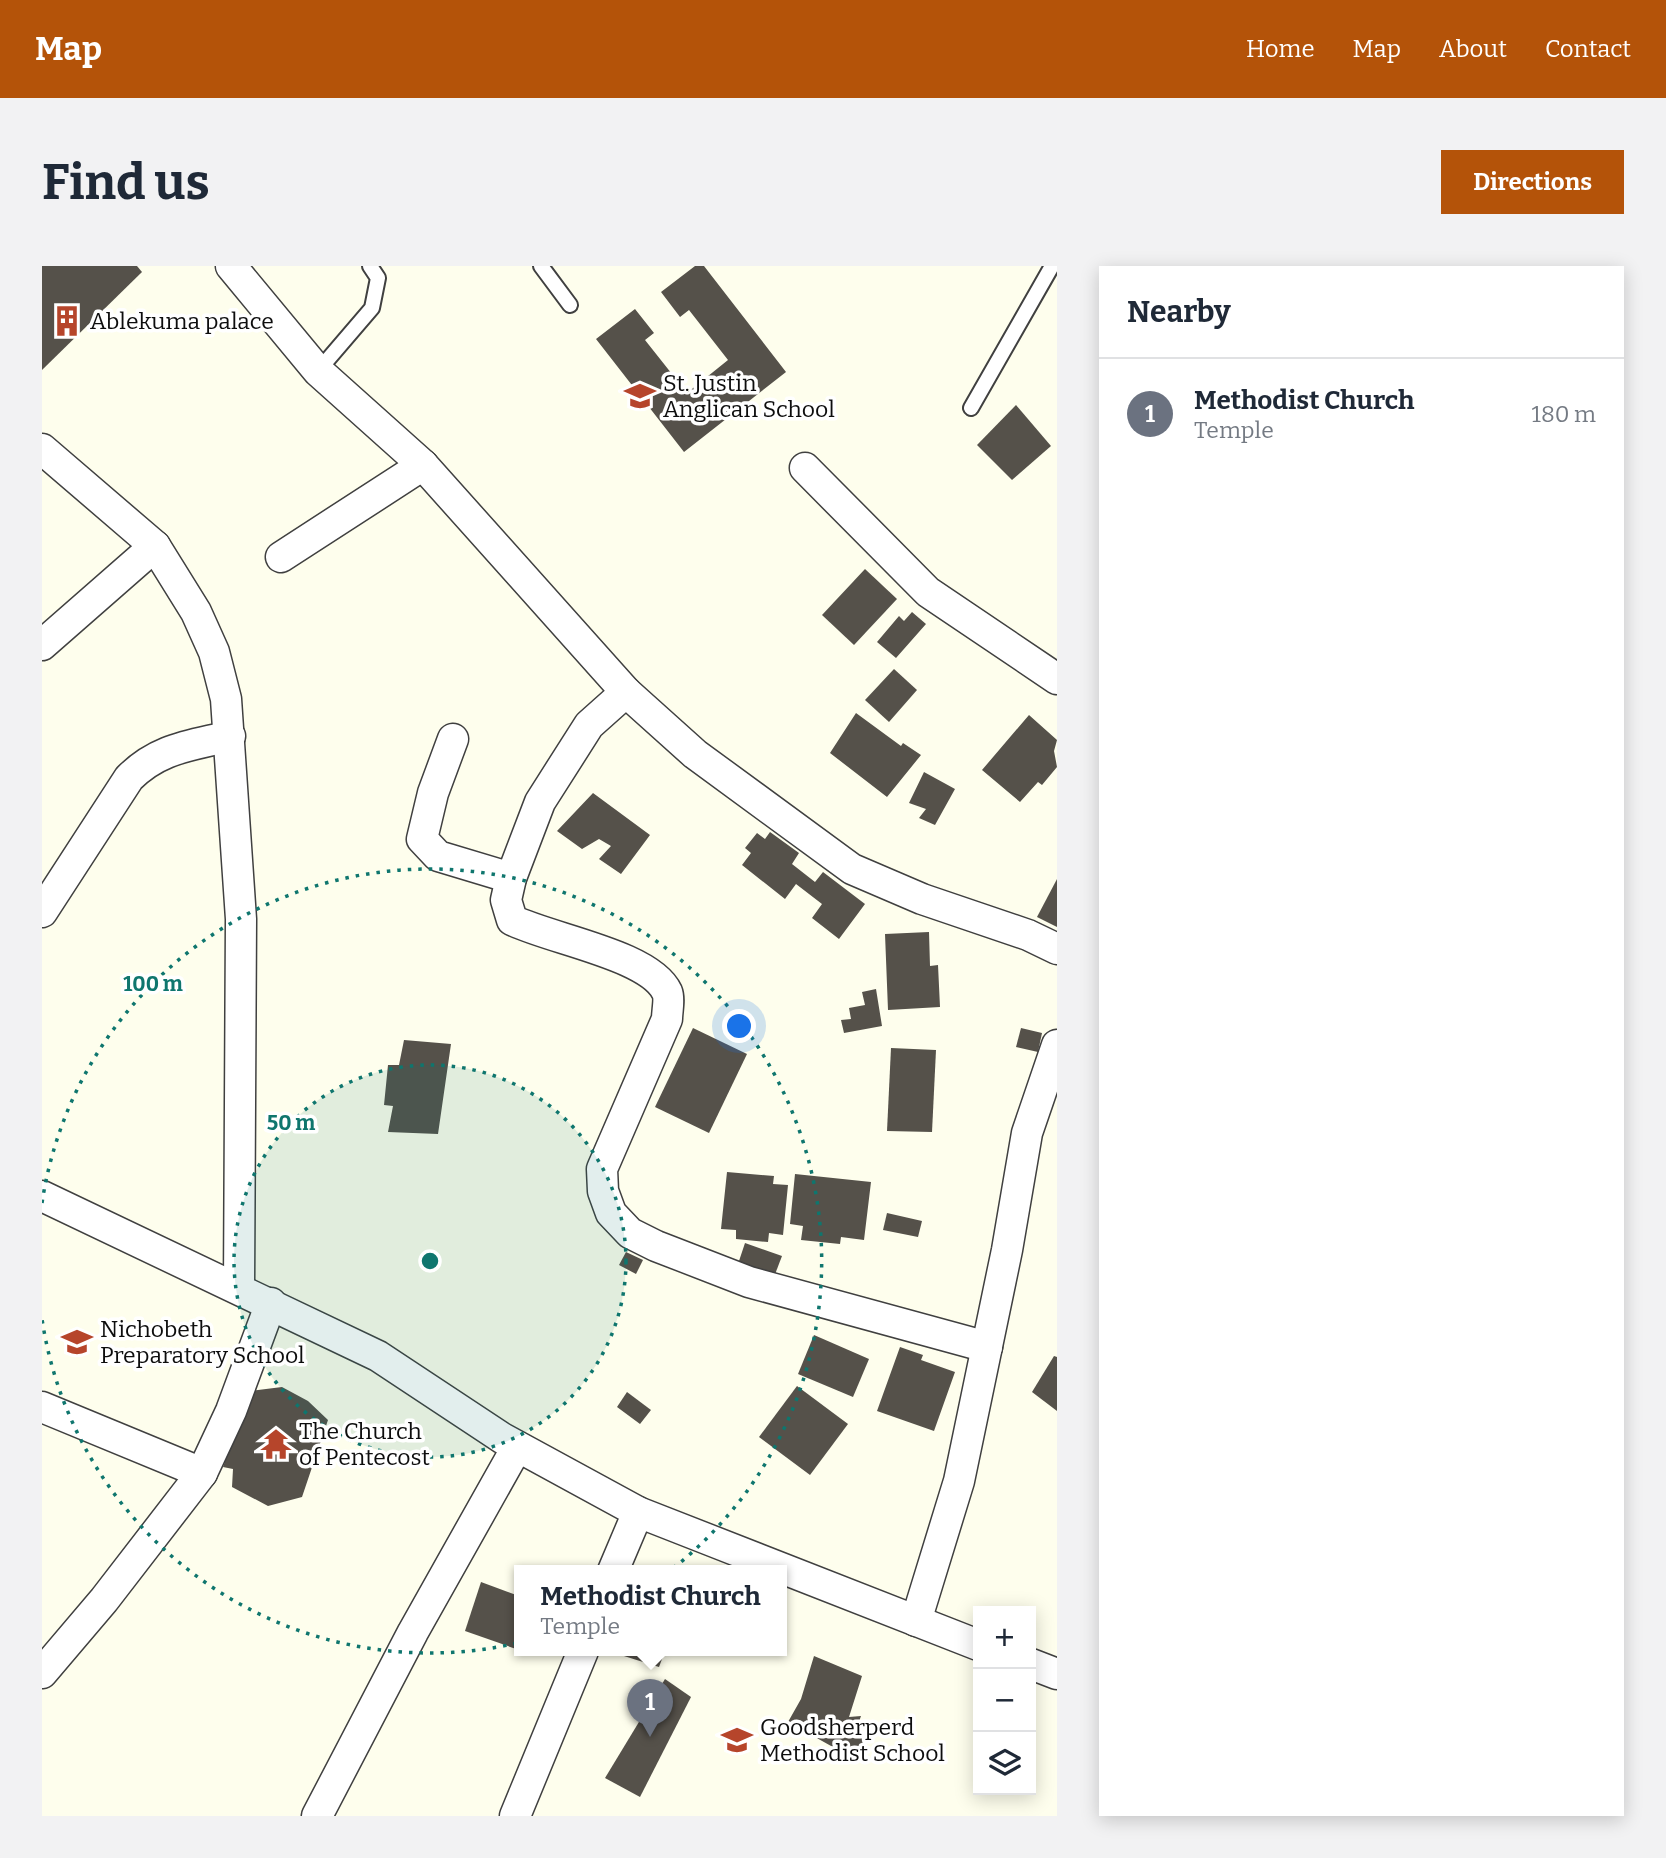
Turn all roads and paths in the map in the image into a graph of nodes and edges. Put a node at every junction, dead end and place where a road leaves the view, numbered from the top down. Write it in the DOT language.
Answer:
graph roads {
  1 [pos="231,266"];
  2 [pos="370,266"];
  3 [pos="541,266"];
  4 [pos="1052,266"];
  5 [pos="570,305"];
  6 [pos="318,371"];
  7 [pos="971,408"];
  8 [pos="42,449"];
  9 [pos="423,465"];
  10 [pos="805,468"];
  11 [pos="155,546"];
  12 [pos="281,557"];
  13 [pos="42,645"];
  14 [pos="1053,666"];
  15 [pos="626,692"];
  16 [pos="230,736"];
  17 [pos="453,739"];
  18 [pos="511,878"];
  19 [pos="42,912"];
  20 [pos="1057,950"];
  21 [pos="1057,1045"];
  22 [pos="42,1196"];
  23 [pos="239,1288"];
  24 [pos="271,1303"];
  25 [pos="987,1347"];
  26 [pos="42,1407"];
  27 [pos="517,1447"];
  28 [pos="202,1473"];
  29 [pos="638,1512"];
  30 [pos="616,1565"];
  31 [pos="773,1565"];
  32 [pos="787,1570"];
  33 [pos="916,1621"];
  34 [pos="973,1643"];
  35 [pos="581,1656"];
  36 [pos="1036,1666"];
  37 [pos="42,1673"];
  38 [pos="1057,1674"];
  39 [pos="317,1816"];
  40 [pos="515,1816"];
  1 -- 6 [label="street"];
  2 -- 6 [label="lane"];
  3 -- 5 [label="lane"];
  4 -- 7 [label="lane"];
  6 -- 9 [label="street"];
  8 -- 11 [label="street"];
  9 -- 12 [label="street"];
  9 -- 15 [label="street"];
  10 -- 14 [label="street"];
  11 -- 13 [label="street"];
  11 -- 16 [label="street"];
  15 -- 18 [label="street"];
  15 -- 20 [label="street"];
  16 -- 19 [label="street"];
  16 -- 23 [label="street"];
  17 -- 18 [label="street"];
  18 -- 25 [label="street"];
  21 -- 25 [label="street"];
  22 -- 23 [label="street"];
  23 -- 24 [label="street"];
  24 -- 27 [label="street"];
  24 -- 28 [label="street"];
  25 -- 33 [label="street"];
  26 -- 28 [label="street"];
  27 -- 29 [label="street"];
  27 -- 39 [label="street"];
  28 -- 37 [label="street"];
  29 -- 30 [label="street"];
  29 -- 31 [label="street"];
  32 -- 33 [label="street"];
  33 -- 34 [label="street"];
  35 -- 40 [label="street"];
  36 -- 38 [label="street"];
}
